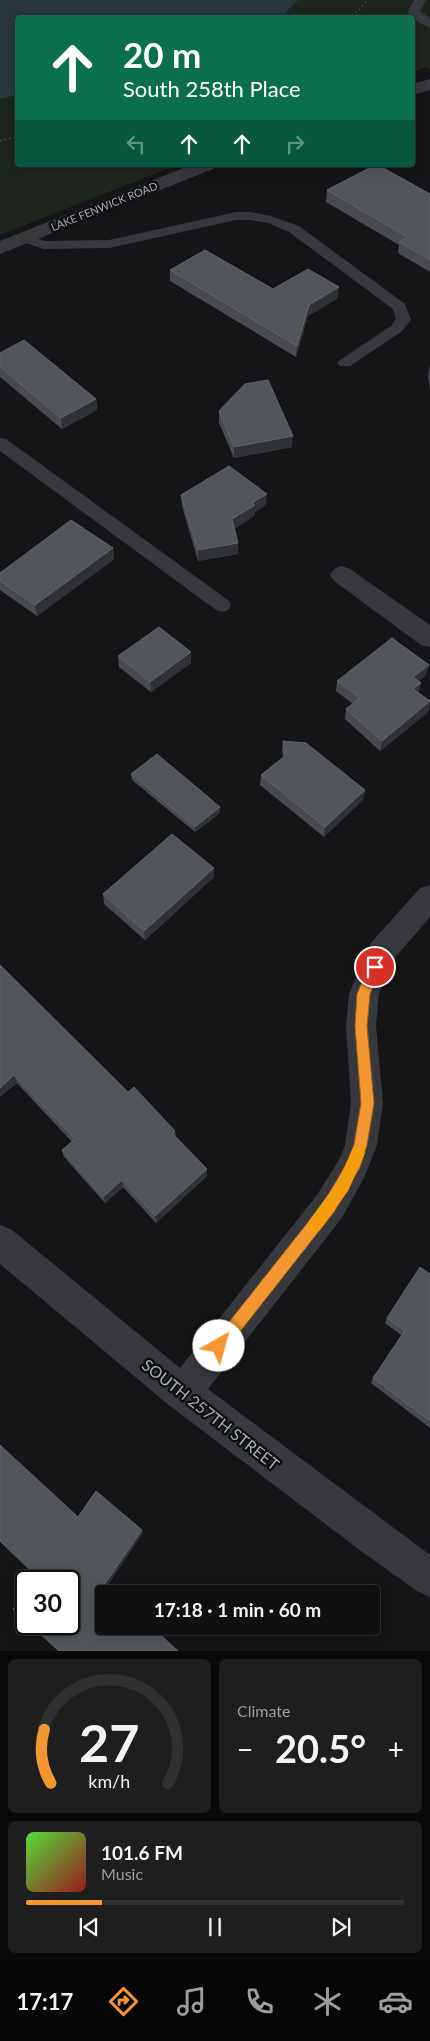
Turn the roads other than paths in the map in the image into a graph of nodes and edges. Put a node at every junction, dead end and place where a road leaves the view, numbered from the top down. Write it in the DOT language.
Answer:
graph roads {
  1 [pos="420,0"];
  2 [pos="429,23"];
  3 [pos="430,84"];
  4 [pos="415,89"];
  5 [pos="202,167"];
  6 [pos="25,238"];
  7 [pos="0,248"];
  8 [pos="344,362"];
  9 [pos="0,443"];
  10 [pos="342,575"];
  11 [pos="222,605"];
  12 [pos="430,638"];
  13 [pos="430,897"];
  14 [pos="0,1242"];
  15 [pos="183,1393"];
  16 [pos="430,1578"];
  1 -- 2 [label="lane"];
  3 -- 4 [label="street"];
  5 -- 6 [label="street, LAKE FENWICK ROAD"];
  6 -- 7 [label="street, LAKE FENWICK ROAD"];
  6 -- 8 [label="lane"];
  9 -- 11 [label="lane"];
  10 -- 12 [label="street"];
  13 -- 15 [label="street"];
  14 -- 15 [label="street, SOUTH 257TH STREET"];
  15 -- 16 [label="street, SOUTH 257TH STREET"];
}
